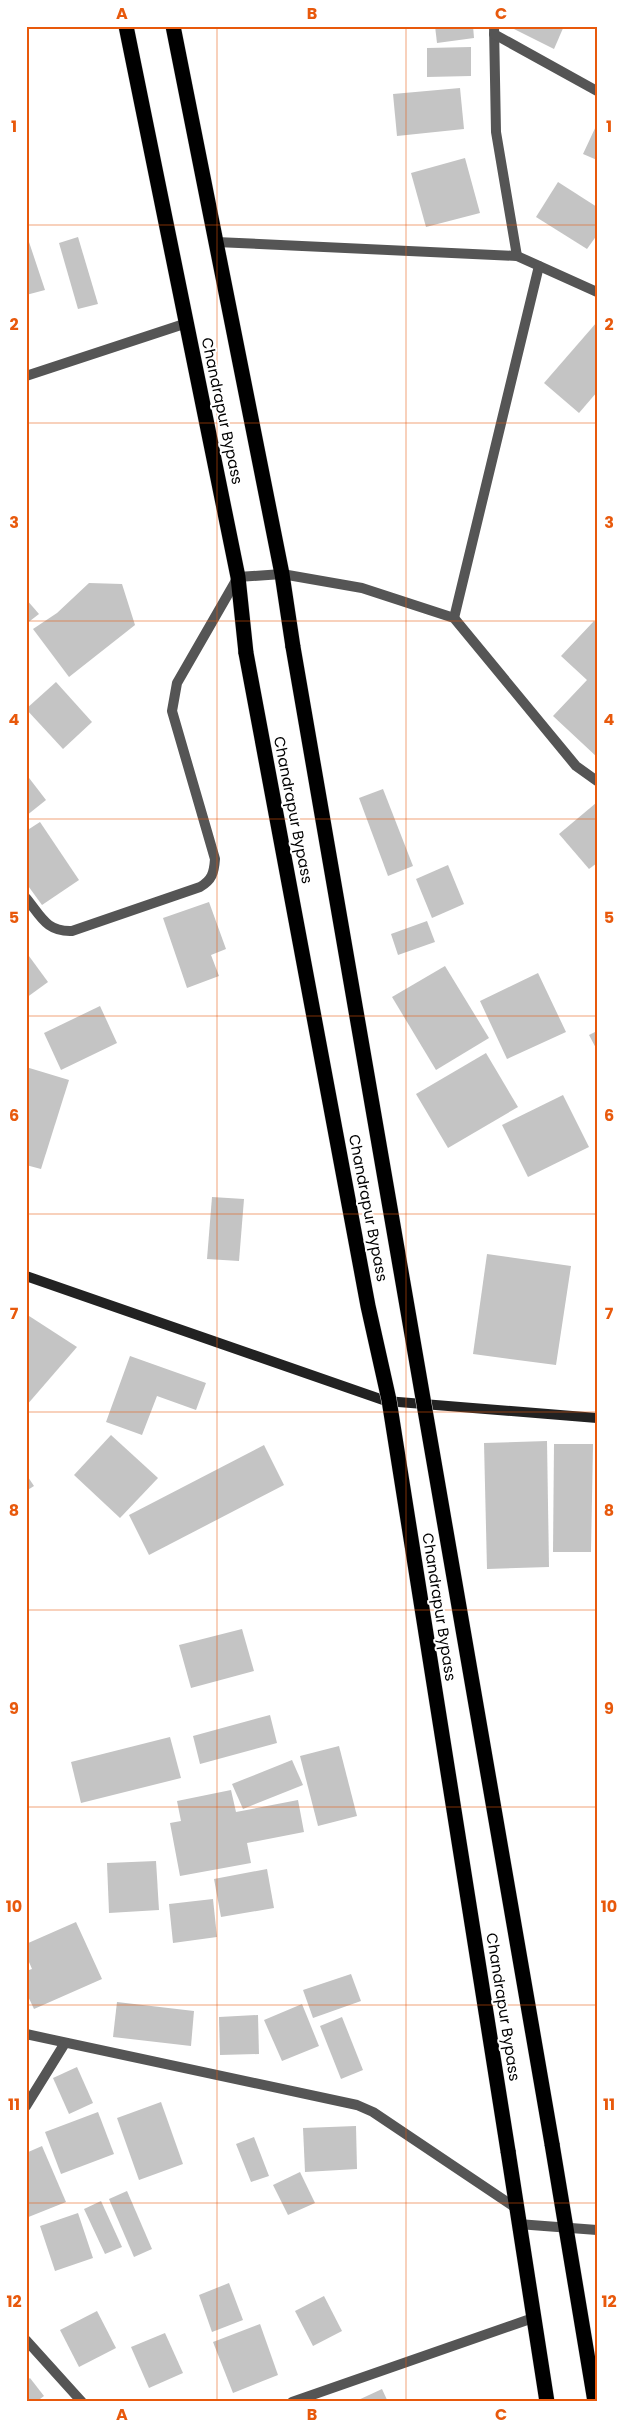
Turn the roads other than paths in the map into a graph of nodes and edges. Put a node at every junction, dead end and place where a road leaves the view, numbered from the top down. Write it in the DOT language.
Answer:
graph roads {
  1 [pos="126,26"];
  2 [pos="173,26"];
  3 [pos="494,30"];
  4 [pos="597,91"];
  5 [pos="216,242"];
  6 [pos="517,256"];
  7 [pos="540,266"];
  8 [pos="597,292"];
  9 [pos="186,323"];
  10 [pos="26,376"];
  11 [pos="282,574"];
  12 [pos="238,577"];
  13 [pos="454,618"];
  14 [pos="597,781"];
  15 [pos="26,898"];
  16 [pos="26,1276"];
  17 [pos="597,1418"];
  18 [pos="26,2034"];
  19 [pos="65,2043"];
  20 [pos="26,2106"];
  21 [pos="516,2208"];
  22 [pos="518,2224"];
  23 [pos="566,2228"];
  24 [pos="597,2230"];
  25 [pos="533,2318"];
  26 [pos="26,2340"];
  27 [pos="82,2402"];
  28 [pos="292,2402"];
  29 [pos="547,2402"];
  30 [pos="596,2402"];
  1 -- 9 [label="highway, Chandrapur Bypass"];
  2 -- 5 [label="highway, Chandrapur Bypass"];
  3 -- 4 [label="street"];
  3 -- 6 [label="street"];
  5 -- 6 [label="street"];
  5 -- 11 [label="highway, Chandrapur Bypass"];
  6 -- 7 [label="street"];
  7 -- 8 [label="street"];
  7 -- 13 [label="street"];
  9 -- 10 [label="street"];
  9 -- 12 [label="highway, Chandrapur Bypass"];
  11 -- 12 [label="street"];
  11 -- 13 [label="street"];
  11 -- 23 [label="highway, Chandrapur Bypass, bridge"];
  12 -- 15 [label="street"];
  12 -- 21 [label="highway, Chandrapur Bypass, bridge"];
  13 -- 14 [label="street"];
  16 -- 17 [label="street"];
  18 -- 19 [label="street"];
  19 -- 20 [label="street"];
  19 -- 21 [label="street"];
  21 -- 22 [label="highway, Chandrapur Bypass"];
  22 -- 23 [label="street"];
  22 -- 25 [label="highway, Chandrapur Bypass"];
  23 -- 24 [label="street"];
  23 -- 30 [label="highway, Chandrapur Bypass"];
  25 -- 28 [label="street"];
  25 -- 29 [label="highway, Chandrapur Bypass"];
  26 -- 27 [label="street"];
}
